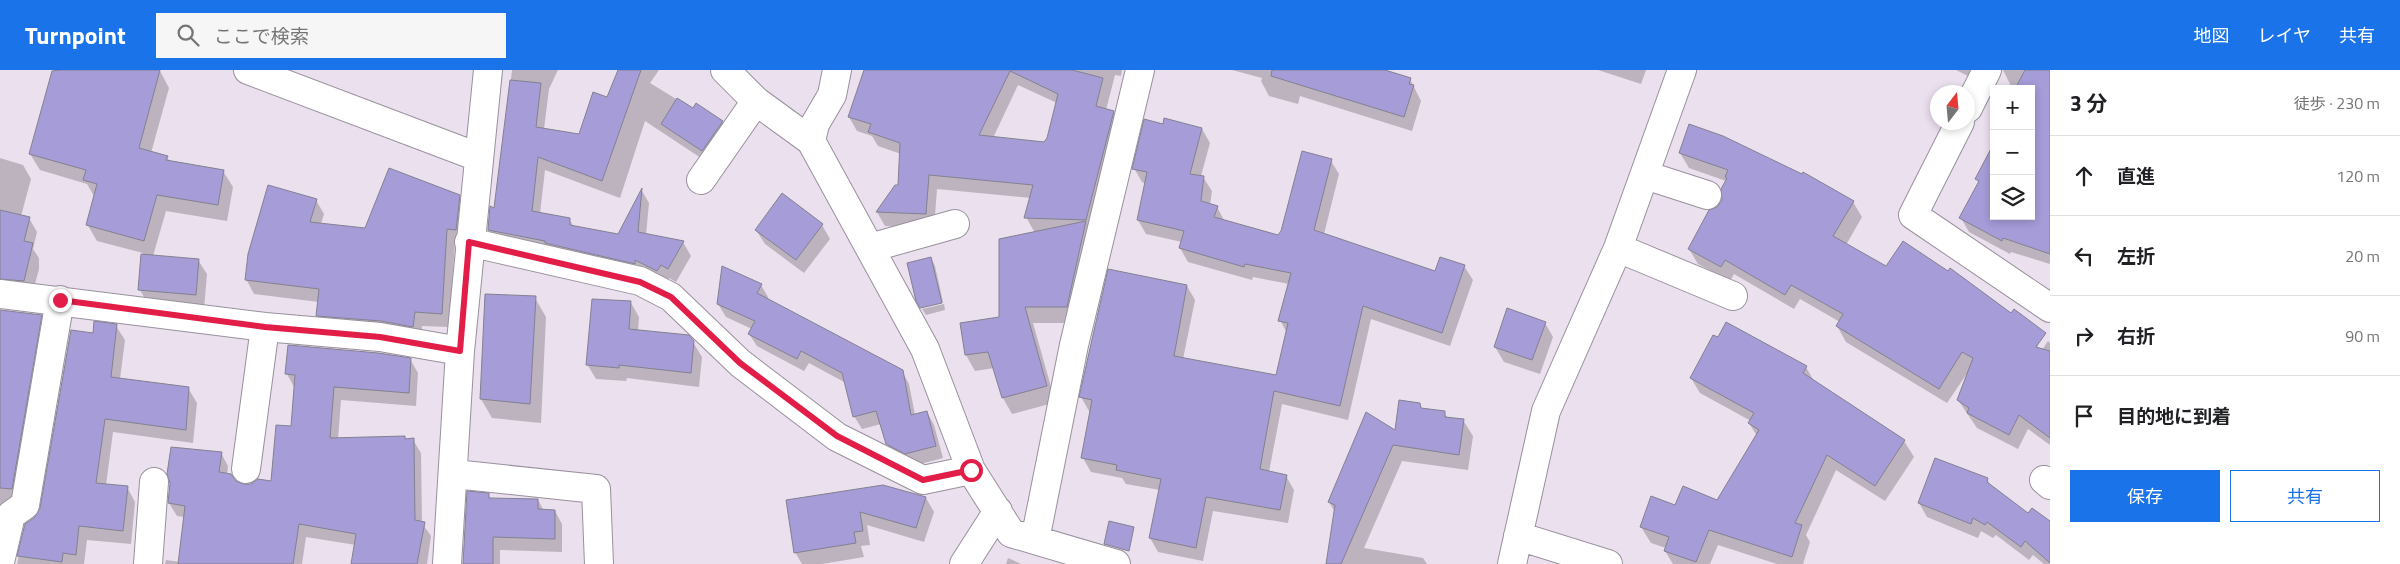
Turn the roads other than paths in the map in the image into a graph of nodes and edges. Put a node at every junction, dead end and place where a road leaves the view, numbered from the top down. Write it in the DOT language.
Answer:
graph roads {
  1 [pos="248,70"];
  2 [pos="488,70"];
  3 [pos="725,70"];
  4 [pos="837,70"];
  5 [pos="1140,70"];
  6 [pos="1682,70"];
  7 [pos="1987,70"];
  8 [pos="1975,94"];
  9 [pos="756,101"];
  10 [pos="1956,130"];
  11 [pos="811,141"];
  12 [pos="478,157"];
  13 [pos="1644,175"];
  14 [pos="700,180"];
  15 [pos="1707,195"];
  16 [pos="955,224"];
  17 [pos="469,242"];
  18 [pos="870,248"];
  19 [pos="1618,248"];
  20 [pos="0,294"];
  21 [pos="1733,296"];
  22 [pos="60,300"];
  23 [pos="2050,308"];
  24 [pos="265,327"];
  25 [pos="460,351"];
  26 [pos="246,469"];
  27 [pos="971,470"];
  28 [pos="454,474"];
  29 [pos="154,482"];
  30 [pos="998,511"];
  31 [pos="1518,536"];
  32 [pos="1035,540"];
  33 [pos="0,562"];
  34 [pos="148,564"];
  35 [pos="447,564"];
  36 [pos="599,564"];
  37 [pos="964,564"];
  38 [pos="1116,564"];
  39 [pos="1512,564"];
  40 [pos="1608,564"];
  1 -- 12 [label="street"];
  2 -- 12 [label="street"];
  3 -- 9 [label="street"];
  4 -- 11 [label="street"];
  5 -- 32 [label="street"];
  6 -- 13 [label="street"];
  7 -- 8 [label="street"];
  9 -- 11 [label="street"];
  9 -- 14 [label="street"];
  10 -- 23 [label="street"];
  11 -- 18 [label="street"];
  12 -- 17 [label="street"];
  13 -- 15 [label="street"];
  13 -- 19 [label="street"];
  16 -- 18 [label="street"];
  17 -- 25 [label="street"];
  17 -- 27 [label="street"];
  18 -- 27 [label="street"];
  19 -- 21 [label="street"];
  19 -- 31 [label="street"];
  20 -- 22 [label="street"];
  22 -- 24 [label="street"];
  22 -- 33 [label="street"];
  24 -- 25 [label="street"];
  24 -- 26 [label="street"];
  25 -- 28 [label="street"];
  27 -- 30 [label="street"];
  28 -- 35 [label="street"];
  28 -- 36 [label="street"];
  29 -- 34 [label="street"];
  30 -- 32 [label="street"];
  30 -- 37 [label="street"];
  31 -- 39 [label="street"];
  31 -- 40 [label="street"];
  32 -- 38 [label="street"];
}
